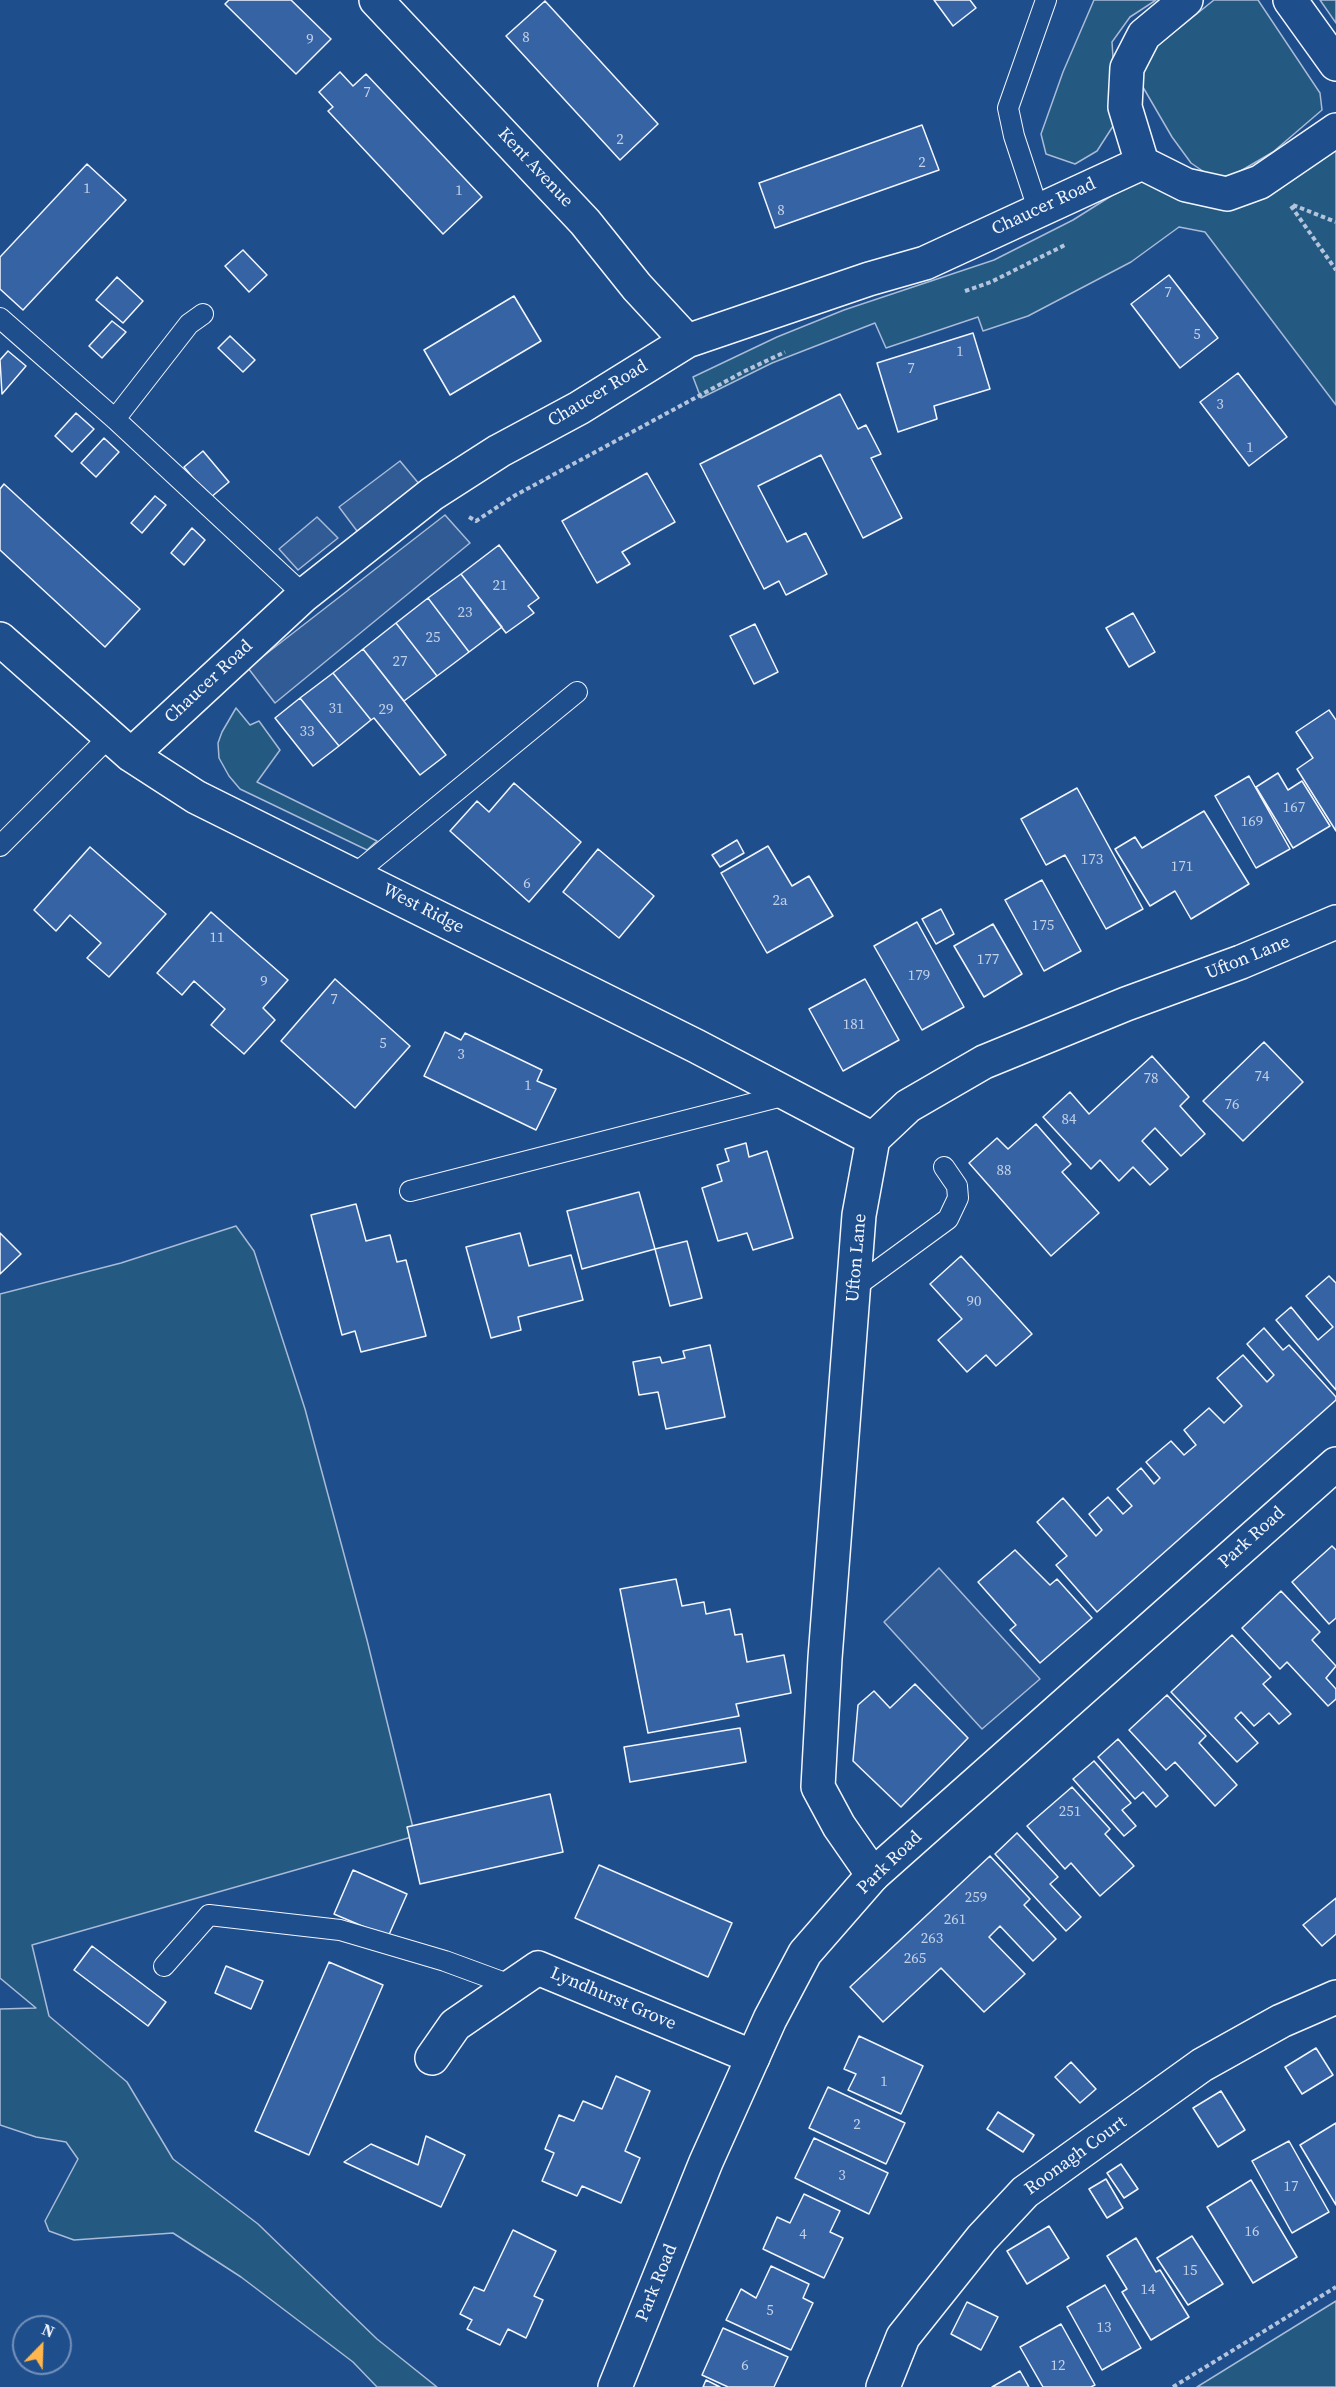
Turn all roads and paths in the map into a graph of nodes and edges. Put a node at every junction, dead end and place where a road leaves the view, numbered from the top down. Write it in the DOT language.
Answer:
graph roads {
  1 [pos="376,0"];
  2 [pos="1046,0"];
  3 [pos="1186,0"];
  4 [pos="1290,0"];
  5 [pos="1336,64"];
  6 [pos="1336,130"];
  7 [pos="1142,163"];
  8 [pos="1038,209"];
  9 [pos="1336,222"];
  10 [pos="1070,242"];
  11 [pos="1336,270"];
  12 [pos="960,292"];
  13 [pos="203,314"];
  14 [pos="0,318"];
  15 [pos="687,341"];
  16 [pos="790,349"];
  17 [pos="115,419"];
  18 [pos="432,494"];
  19 [pos="304,595"];
  20 [pos="0,639"];
  21 [pos="577,692"];
  22 [pos="120,746"];
  23 [pos="0,846"];
  24 [pos="354,875"];
  25 [pos="1336,922"];
  26 [pos="786,1095"];
  27 [pos="873,1139"];
  28 [pos="944,1167"];
  29 [pos="410,1191"];
  30 [pos="855,1287"];
  31 [pos="1336,1464"];
  32 [pos="873,1875"];
  33 [pos="164,1966"];
  34 [pos="513,1986"];
  35 [pos="1336,1997"];
  36 [pos="753,2057"];
  37 [pos="432,2058"];
  38 [pos="1336,2287"];
  39 [pos="615,2387"];
  40 [pos="883,2387"];
  41 [pos="1173,2387"];
  1 -- 15 [label="street, Kent Avenue"];
  2 -- 8 [label="lane"];
  3 -- 7 [label="street"];
  4 -- 5 [label="street"];
  6 -- 7 [label="street"];
  7 -- 8 [label="street, Chaucer Road"];
  8 -- 15 [label="street, Chaucer Road"];
  9 -- 11 [label="path"];
  10 -- 12 [label="path"];
  13 -- 17 [label="lane"];
  14 -- 17 [label="lane"];
  15 -- 18 [label="street, Chaucer Road"];
  16 -- 18 [label="path"];
  17 -- 19 [label="lane"];
  18 -- 19 [label="street, Chaucer Road"];
  19 -- 22 [label="street, Chaucer Road"];
  20 -- 22 [label="street, West Ridge"];
  21 -- 24 [label="lane"];
  22 -- 23 [label="lane"];
  22 -- 24 [label="street, West Ridge"];
  24 -- 26 [label="street, West Ridge"];
  25 -- 27 [label="street, Ufton Lane"];
  26 -- 27 [label="street, West Ridge"];
  26 -- 29 [label="lane"];
  27 -- 30 [label="street, Ufton Lane"];
  28 -- 30 [label="lane"];
  30 -- 32 [label="street, Ufton Lane"];
  31 -- 32 [label="street, Park Road"];
  32 -- 36 [label="street, Park Road"];
  33 -- 34 [label="lane"];
  34 -- 36 [label="street, Lyndhurst Grove"];
  34 -- 37 [label="street, Lyndhurst Grove"];
  35 -- 40 [label="street, Roonagh Court"];
  36 -- 39 [label="street, Park Road"];
  38 -- 41 [label="path"];
}
